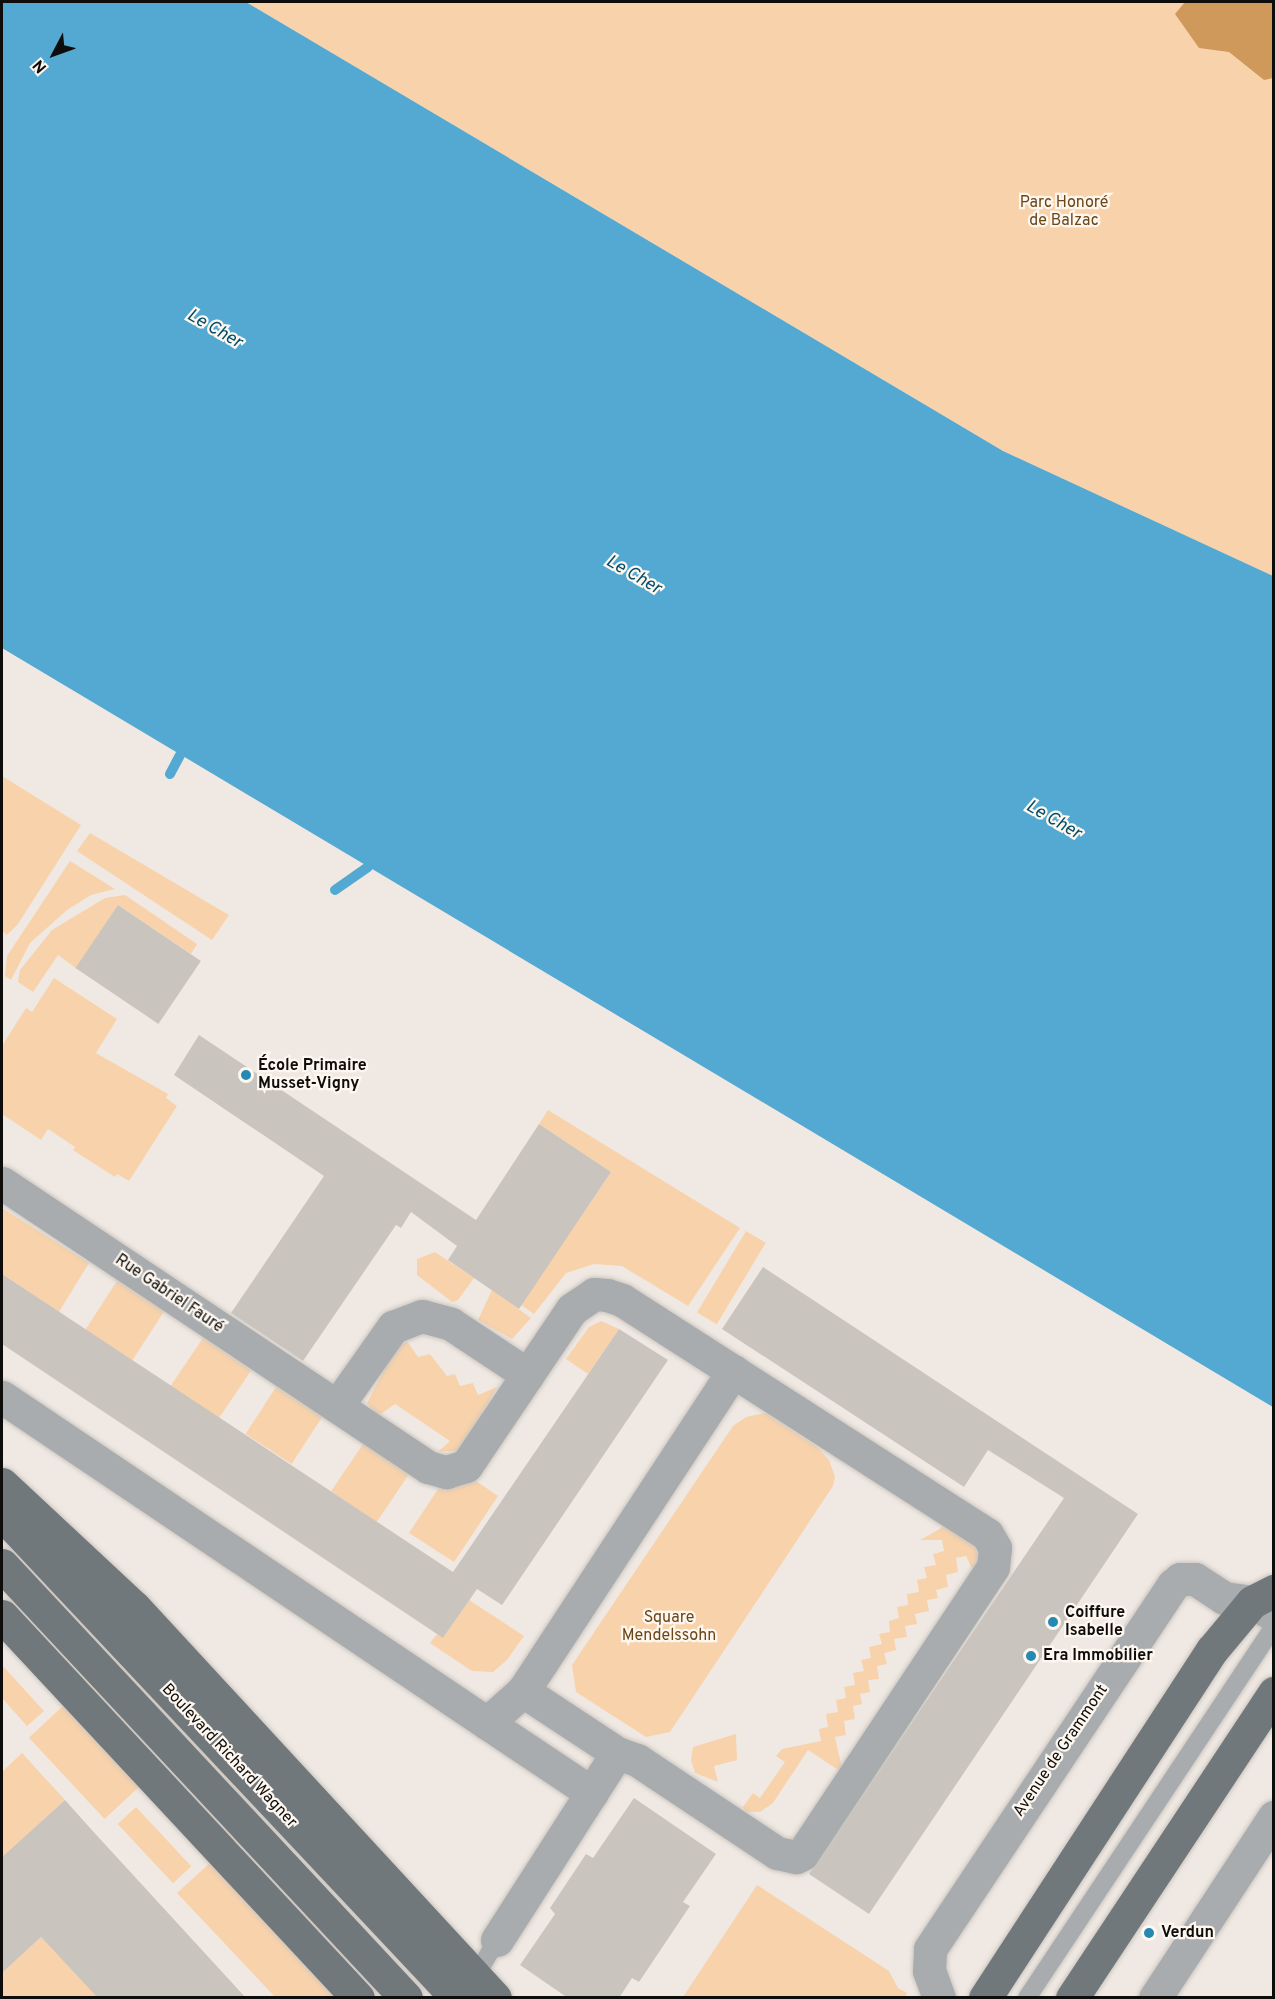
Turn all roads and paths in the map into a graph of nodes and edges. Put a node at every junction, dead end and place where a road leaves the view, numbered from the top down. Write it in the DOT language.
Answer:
graph roads {
  1 [pos="2,1183"];
  2 [pos="733,1371"];
  3 [pos="528,1375"];
  4 [pos="2,1397"];
  5 [pos="337,1406"];
  6 [pos="2,1484"];
  7 [pos="2,1514"];
  8 [pos="2,1565"];
  9 [pos="1266,1603"];
  10 [pos="2,1616"];
  11 [pos="1274,1626"];
  12 [pos="523,1690"];
  13 [pos="1274,1694"];
  14 [pos="487,1722"];
  15 [pos="617,1753"];
  16 [pos="592,1792"];
  17 [pos="1274,1817"];
  18 [pos="497,1940"];
  19 [pos="476,1991"];
  20 [pos="358,1998"];
  21 [pos="406,1998"];
  22 [pos="939,1998"];
  23 [pos="985,1998"];
  24 [pos="1027,1998"];
  25 [pos="1072,1998"];
  26 [pos="1155,1998"];
  1 -- 5 [label="street, Rue Gabriel Fauré"];
  2 -- 3 [label="street, Rue Gabriel Fauré"];
  2 -- 12 [label="street"];
  2 -- 15 [label="street"];
  3 -- 5 [label="street"];
  3 -- 5 [label="street, Rue Gabriel Fauré"];
  4 -- 14 [label="street"];
  6 -- 19 [label="main road"];
  7 -- 19 [label="main road, Boulevard Richard Wagner"];
  8 -- 21 [label="main road"];
  9 -- 22 [label="street, Avenue de Grammont"];
  9 -- 23 [label="main road, Avenue de Grammont"];
  10 -- 20 [label="main road"];
  11 -- 24 [label="lane"];
  12 -- 14 [label="street"];
  12 -- 15 [label="street"];
  13 -- 25 [label="main road"];
  14 -- 16 [label="street"];
  15 -- 16 [label="street"];
  16 -- 18 [label="street"];
  17 -- 26 [label="street"];
  18 -- 19 [label="lane"];
}
